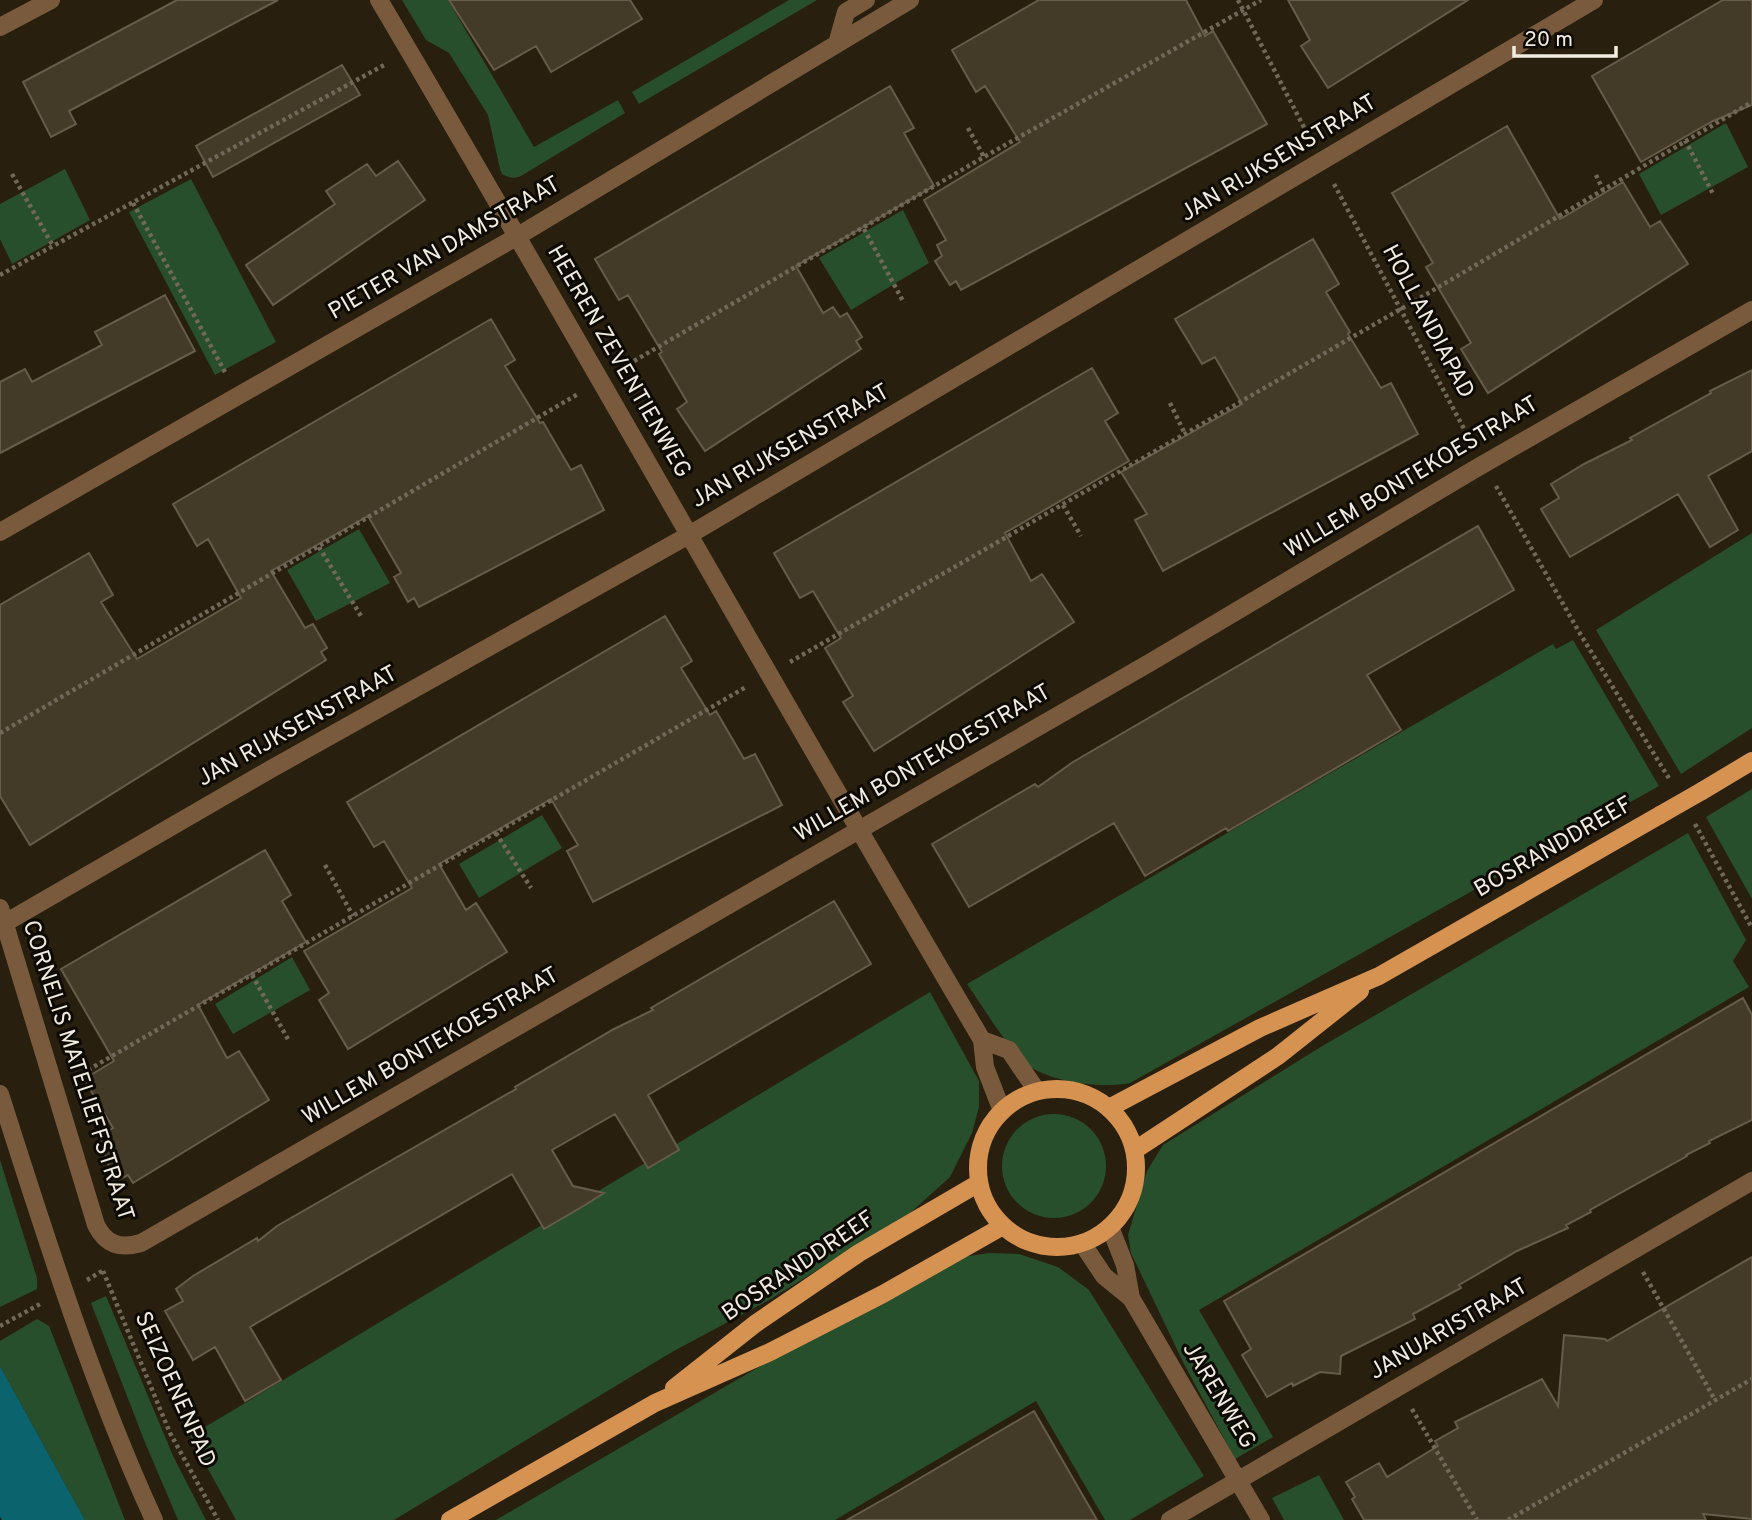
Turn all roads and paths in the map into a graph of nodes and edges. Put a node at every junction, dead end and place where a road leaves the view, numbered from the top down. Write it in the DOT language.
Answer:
graph roads {
  1 [pos="51,0"];
  2 [pos="379,0"];
  3 [pos="866,0"];
  4 [pos="910,0"];
  5 [pos="1238,0"];
  6 [pos="1261,0"];
  7 [pos="1594,0"];
  8 [pos="1244,10"];
  9 [pos="0,27"];
  10 [pos="837,44"];
  11 [pos="409,51"];
  12 [pos="1752,102"];
  13 [pos="968,128"];
  14 [pos="1685,140"];
  15 [pos="984,157"];
  16 [pos="1322,163"];
  17 [pos="12,173"];
  18 [pos="1596,175"];
  19 [pos="1603,190"];
  20 [pos="1714,196"];
  21 [pos="133,203"];
  22 [pos="864,229"];
  23 [pos="518,236"];
  24 [pos="53,246"];
  25 [pos="0,275"];
  26 [pos="904,303"];
  27 [pos="1400,310"];
  28 [pos="1752,310"];
  29 [pos="601,380"];
  30 [pos="238,396"];
  31 [pos="1170,403"];
  32 [pos="1185,435"];
  33 [pos="1483,464"];
  34 [pos="1063,505"];
  35 [pos="0,532"];
  36 [pos="689,535"];
  37 [pos="1081,536"];
  38 [pos="319,547"];
  39 [pos="183,616"];
  40 [pos="361,616"];
  41 [pos="186,624"];
  42 [pos="769,674"];
  43 [pos="0,733"];
  44 [pos="1752,761"];
  45 [pos="1675,789"];
  46 [pos="1694,823"];
  47 [pos="858,829"];
  48 [pos="496,832"];
  49 [pos="325,865"];
  50 [pos="531,888"];
  51 [pos="2,916"];
  52 [pos="353,916"];
  53 [pos="1752,928"];
  54 [pos="252,975"];
  55 [pos="1379,976"];
  56 [pos="982,1040"];
  57 [pos="289,1041"];
  58 [pos="54,1090"];
  59 [pos="1037,1091"];
  60 [pos="0,1094"];
  61 [pos="1109,1108"];
  62 [pos="1002,1111"];
  63 [pos="1135,1150"];
  64 [pos="1752,1181"];
  65 [pos="979,1183"];
  66 [pos="1003,1226"];
  67 [pos="1110,1227"];
  68 [pos="1082,1243"];
  69 [pos="113,1244"];
  70 [pos="1632,1252"];
  71 [pos="103,1271"];
  72 [pos="1131,1298"];
  73 [pos="12,1319"];
  74 [pos="0,1326"];
  75 [pos="1752,1379"];
  76 [pos="1399,1387"];
  77 [pos="1715,1400"];
  78 [pos="654,1403"];
  79 [pos="1239,1480"];
  80 [pos="154,1520"];
  81 [pos="218,1520"];
  82 [pos="450,1520"];
  83 [pos="1170,1520"];
  84 [pos="1261,1520"];
  85 [pos="1477,1520"];
  86 [pos="1508,1520"];
  1 -- 9 [label="street"];
  2 -- 11 [label="street, HEEREN ZEVENTIENWEG"];
  3 -- 10 [label="street"];
  4 -- 10 [label="street, PIETER VAN DAMSTRAAT"];
  5 -- 8 [label="path, HOLLANDIAPAD"];
  6 -- 8 [label="path"];
  7 -- 16 [label="street, JAN RIJKSENSTRAAT"];
  8 -- 15 [label="path"];
  8 -- 16 [label="path, HOLLANDIAPAD"];
  10 -- 23 [label="street, PIETER VAN DAMSTRAAT"];
  11 -- 21 [label="path"];
  11 -- 23 [label="street, HEEREN ZEVENTIENWEG"];
  12 -- 14 [label="path"];
  13 -- 15 [label="path"];
  14 -- 19 [label="path"];
  14 -- 20 [label="path"];
  15 -- 22 [label="path"];
  16 -- 27 [label="path, HOLLANDIAPAD"];
  16 -- 36 [label="street, JAN RIJKSENSTRAAT"];
  17 -- 24 [label="path"];
  18 -- 19 [label="path"];
  19 -- 27 [label="path"];
  21 -- 24 [label="path"];
  21 -- 30 [label="path"];
  22 -- 26 [label="path"];
  22 -- 29 [label="path"];
  23 -- 29 [label="street, HEEREN ZEVENTIENWEG"];
  23 -- 30 [label="street, PIETER VAN DAMSTRAAT"];
  24 -- 25 [label="path"];
  27 -- 32 [label="path"];
  27 -- 33 [label="path, HOLLANDIAPAD"];
  28 -- 33 [label="street, WILLEM BONTEKOESTRAAT"];
  29 -- 36 [label="street, HEEREN ZEVENTIENWEG"];
  29 -- 38 [label="path"];
  30 -- 35 [label="street, PIETER VAN DAMSTRAAT"];
  31 -- 32 [label="path"];
  32 -- 34 [label="path"];
  33 -- 45 [label="path, HOLLANDIAPAD"];
  33 -- 47 [label="street, WILLEM BONTEKOESTRAAT"];
  34 -- 37 [label="path"];
  34 -- 42 [label="path"];
  36 -- 42 [label="street, HEEREN ZEVENTIENWEG"];
  36 -- 51 [label="street, JAN RIJKSENSTRAAT"];
  38 -- 40 [label="path"];
  38 -- 41 [label="path"];
  39 -- 41 [label="path"];
  41 -- 43 [label="path"];
  42 -- 47 [label="street, HEEREN ZEVENTIENWEG"];
  42 -- 48 [label="path"];
  44 -- 55 [label="main road, BOSRANDDREEF, bridge"];
  46 -- 53 [label="path"];
  47 -- 56 [label="street, HEEREN ZEVENTIENWEG"];
  47 -- 69 [label="street, WILLEM BONTEKOESTRAAT"];
  48 -- 50 [label="path"];
  48 -- 52 [label="path"];
  49 -- 52 [label="path"];
  51 -- 58 [label="street, CORNELIS MATELIEFFSTRAAT"];
  52 -- 54 [label="path"];
  54 -- 57 [label="path"];
  54 -- 58 [label="path"];
  55 -- 61 [label="main road, BOSRANDDREEF"];
  55 -- 63 [label="main road, BOSRANDDREEF"];
  56 -- 59 [label="street"];
  56 -- 62 [label="street, HEEREN ZEVENTIENWEG"];
  58 -- 69 [label="street, CORNELIS MATELIEFFSTRAAT"];
  59 -- 61 [label="main road"];
  59 -- 62 [label="main road"];
  60 -- 80 [label="street"];
  61 -- 63 [label="main road"];
  62 -- 65 [label="main road"];
  63 -- 67 [label="main road"];
  64 -- 70 [label="street, JANUARISTRAAT"];
  65 -- 66 [label="main road"];
  65 -- 78 [label="main road, BOSRANDDREEF"];
  66 -- 68 [label="main road"];
  66 -- 78 [label="main road, BOSRANDDREEF"];
  67 -- 68 [label="main road"];
  67 -- 72 [label="street, JARENWEG"];
  68 -- 72 [label="street, JARENWEG"];
  70 -- 76 [label="street, JANUARISTRAAT"];
  70 -- 77 [label="path"];
  71 -- 81 [label="path, SEIZOENENPAD"];
  72 -- 79 [label="street, JARENWEG"];
  73 -- 74 [label="path"];
  75 -- 77 [label="path"];
  76 -- 79 [label="street, JANUARISTRAAT"];
  76 -- 85 [label="path"];
  77 -- 86 [label="path"];
  78 -- 82 [label="main road, BOSRANDDREEF"];
  79 -- 83 [label="street, JANUARISTRAAT"];
  79 -- 84 [label="street, JARENWEG"];
}
